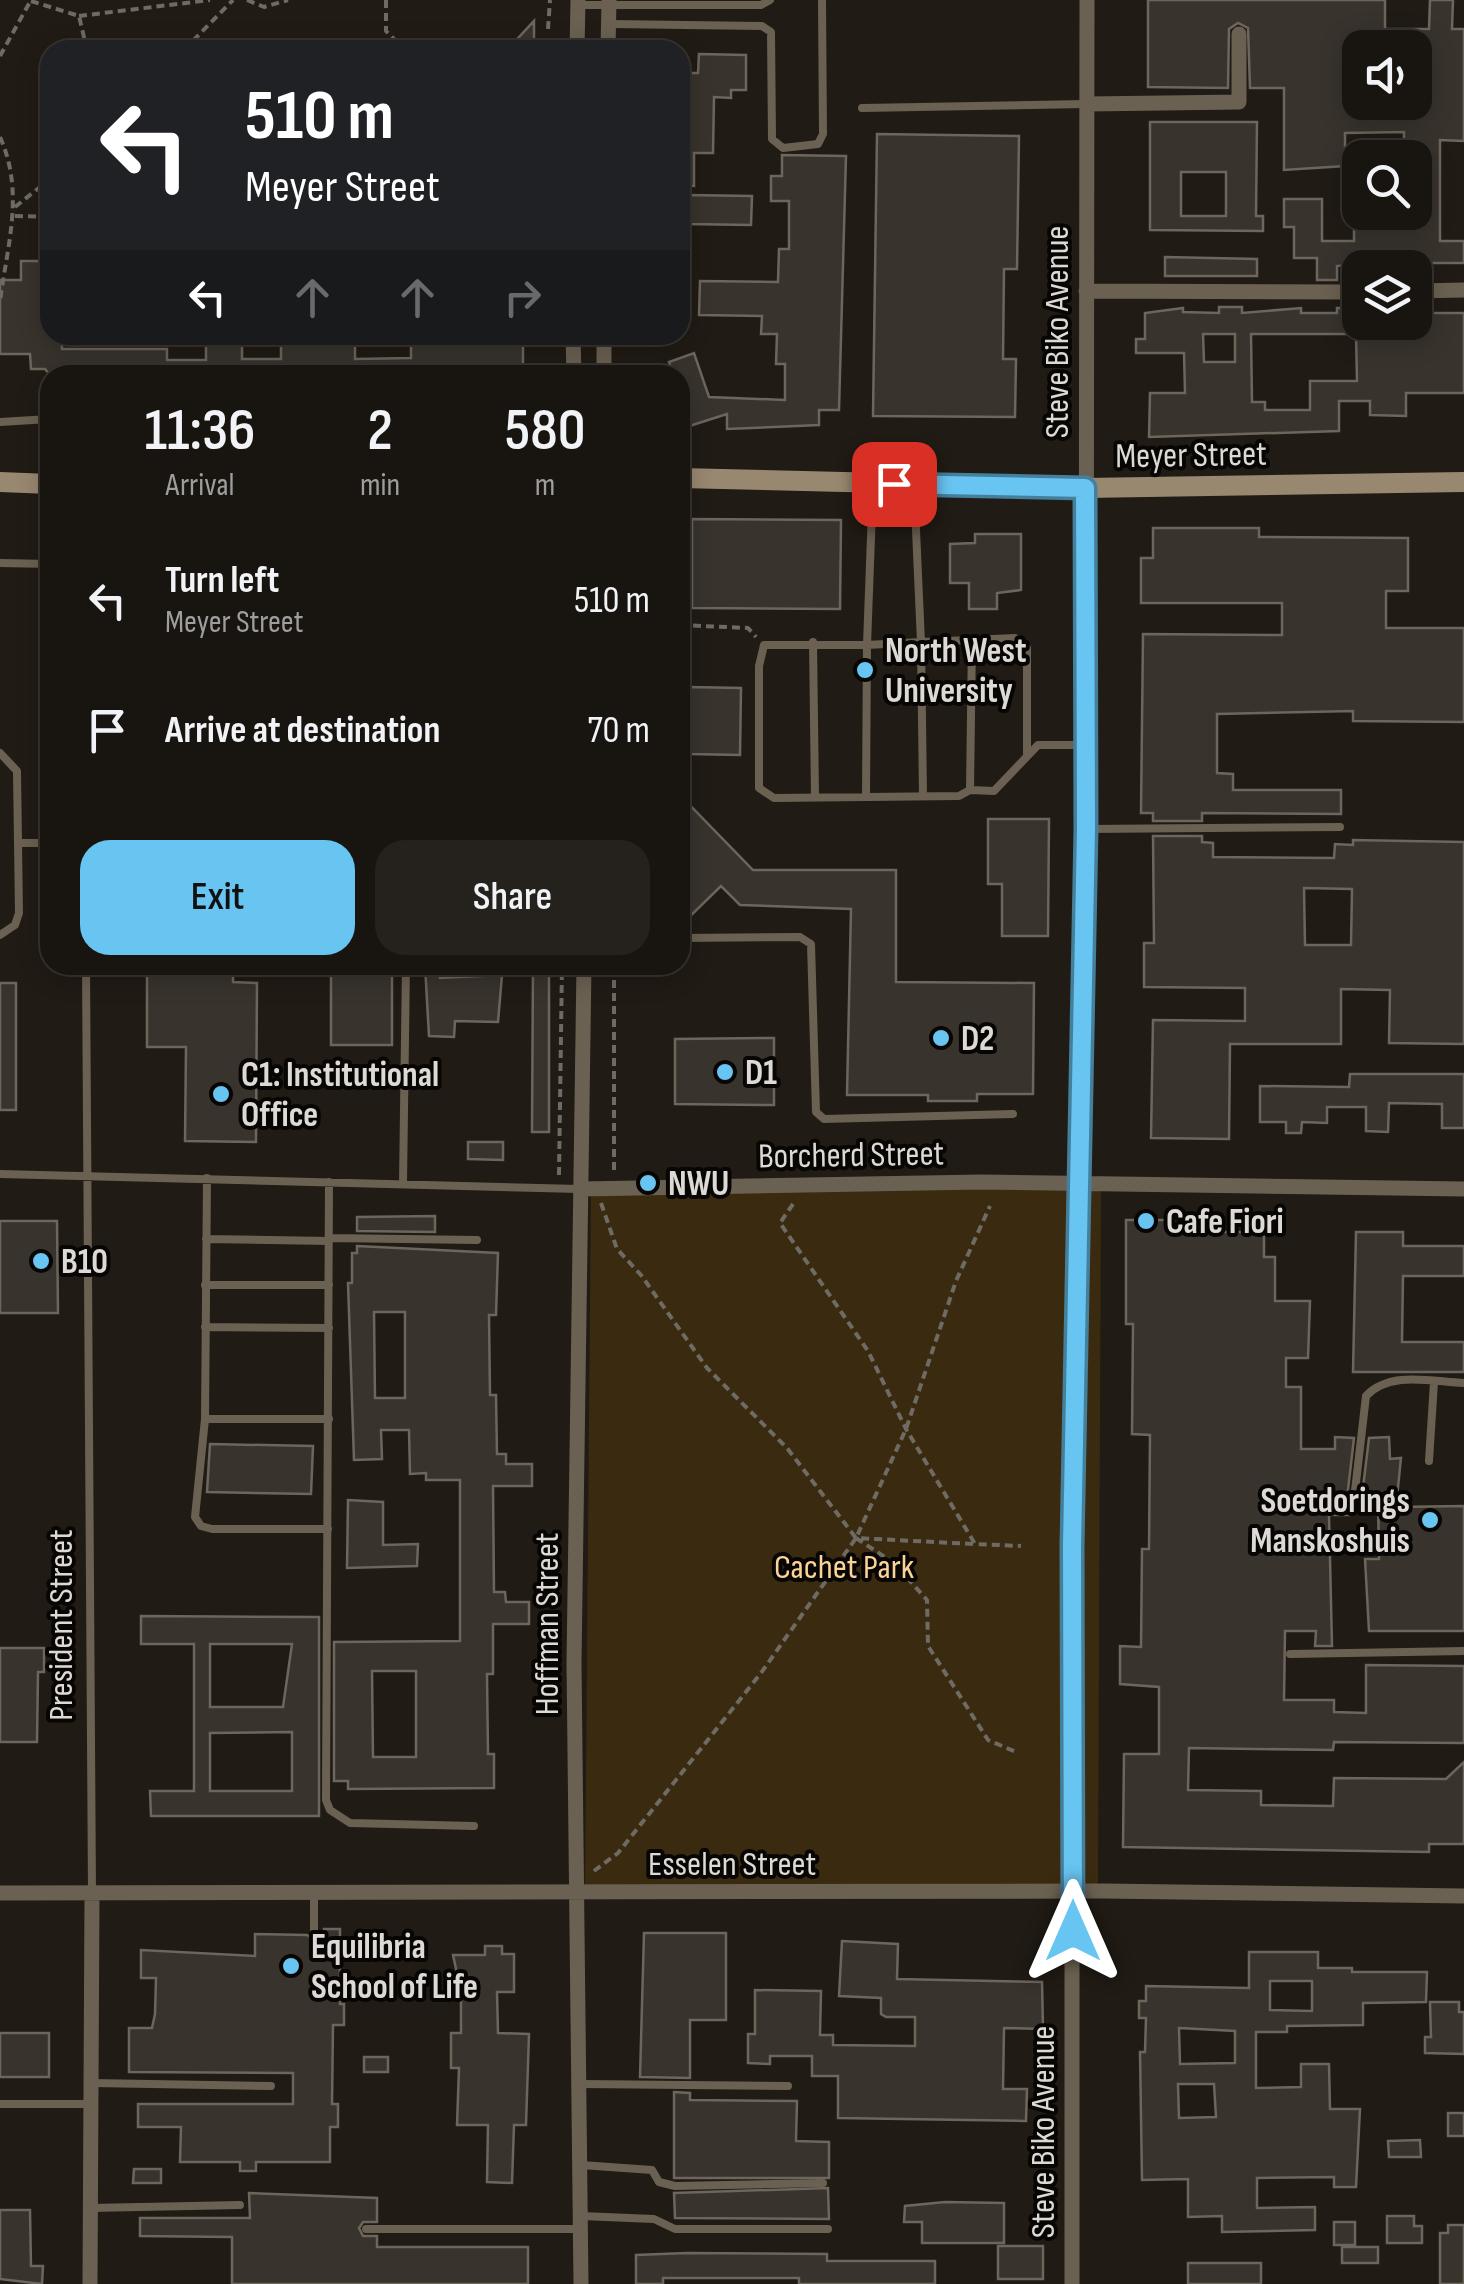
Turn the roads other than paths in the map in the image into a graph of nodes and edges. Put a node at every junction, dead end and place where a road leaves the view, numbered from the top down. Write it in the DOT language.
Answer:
graph roads {
  1 [pos="770,0"];
  2 [pos="822,0"];
  3 [pos="1088,0"];
  4 [pos="578,3"];
  5 [pos="609,3"];
  6 [pos="608,24"];
  7 [pos="1239,34"];
  8 [pos="577,40"];
  9 [pos="608,40"];
  10 [pos="1087,104"];
  11 [pos="862,108"];
  12 [pos="1464,290"];
  13 [pos="1086,291"];
  14 [pos="1432,291"];
  15 [pos="1342,292"];
  16 [pos="40,419"];
  17 [pos="0,422"];
  18 [pos="690,478"];
  19 [pos="0,482"];
  20 [pos="1464,482"];
  21 [pos="40,484"];
  22 [pos="873,484"];
  23 [pos="914,485"];
  24 [pos="1085,488"];
  25 [pos="0,563"];
  26 [pos="40,564"];
  27 [pos="972,640"];
  28 [pos="813,642"];
  29 [pos="921,642"];
  30 [pos="867,645"];
  31 [pos="1086,745"];
  32 [pos="0,753"];
  33 [pos="1027,753"];
  34 [pos="970,790"];
  35 [pos="923,796"];
  36 [pos="866,797"];
  37 [pos="816,798"];
  38 [pos="1340,828"];
  39 [pos="1086,829"];
  40 [pos="18,843"];
  41 [pos="40,843"];
  42 [pos="0,935"];
  43 [pos="690,938"];
  44 [pos="86,975"];
  45 [pos="406,975"];
  46 [pos="584,975"];
  47 [pos="1012,1114"];
  48 [pos="0,1174"];
  49 [pos="87,1174"];
  50 [pos="207,1178"];
  51 [pos="329,1182"];
  52 [pos="404,1184"];
  53 [pos="1078,1185"];
  54 [pos="588,1189"];
  55 [pos="1464,1189"];
  56 [pos="206,1239"];
  57 [pos="329,1239"];
  58 [pos="477,1240"];
  59 [pos="205,1285"];
  60 [pos="329,1285"];
  61 [pos="204,1327"];
  62 [pos="329,1328"];
  63 [pos="1434,1382"];
  64 [pos="1464,1383"];
  65 [pos="205,1419"];
  66 [pos="328,1419"];
  67 [pos="1429,1460"];
  68 [pos="1353,1508"];
  69 [pos="328,1529"];
  70 [pos="1464,1651"];
  71 [pos="1290,1654"];
  72 [pos="474,1826"];
  73 [pos="579,1888"];
  74 [pos="1073,1892"];
  75 [pos="0,1893"];
  76 [pos="314,1893"];
  77 [pos="92,1894"];
  78 [pos="1464,1896"];
  79 [pos="314,1932"];
  80 [pos="90,2084"];
  81 [pos="581,2084"];
  82 [pos="272,2086"];
  83 [pos="788,2086"];
  84 [pos="0,2104"];
  85 [pos="92,2104"];
  86 [pos="581,2165"];
  87 [pos="823,2183"];
  88 [pos="240,2205"];
  89 [pos="90,2208"];
  90 [pos="581,2223"];
  91 [pos="828,2229"];
  92 [pos="366,2230"];
  93 [pos="90,2284"];
  94 [pos="581,2284"];
  95 [pos="1072,2284"];
  1 -- 5 [label="lane"];
  2 -- 6 [label="lane"];
  3 -- 10 [label="street, Steve Biko Avenue"];
  4 -- 5 [label="lane"];
  4 -- 8 [label="street"];
  5 -- 6 [label="street"];
  6 -- 9 [label="street"];
  7 -- 10 [label="street"];
  10 -- 11 [label="lane"];
  10 -- 13 [label="street, Steve Biko Avenue"];
  12 -- 14 [label="street"];
  13 -- 15 [label="street"];
  13 -- 24 [label="street, Steve Biko Avenue"];
  16 -- 17 [label="lane"];
  18 -- 22 [label="street, Meyer Street"];
  19 -- 21 [label="street"];
  20 -- 24 [label="street, Meyer Street"];
  22 -- 23 [label="street, Meyer Street"];
  22 -- 30 [label="lane"];
  23 -- 24 [label="street, Meyer Street"];
  23 -- 29 [label="lane"];
  24 -- 31 [label="street, Steve Biko Avenue"];
  25 -- 26 [label="lane"];
  27 -- 29 [label="lane"];
  27 -- 33 [label="lane"];
  27 -- 34 [label="lane"];
  28 -- 30 [label="lane"];
  28 -- 37 [label="lane"];
  28 -- 37 [label="lane"];
  29 -- 30 [label="lane"];
  29 -- 35 [label="lane"];
  30 -- 36 [label="lane"];
  31 -- 33 [label="lane"];
  31 -- 39 [label="street, Steve Biko Avenue"];
  32 -- 40 [label="lane"];
  33 -- 34 [label="lane"];
  34 -- 35 [label="lane"];
  35 -- 36 [label="lane"];
  36 -- 37 [label="lane"];
  38 -- 39 [label="lane"];
  39 -- 53 [label="street, Steve Biko Avenue"];
  40 -- 41 [label="lane"];
  40 -- 42 [label="lane"];
  43 -- 47 [label="lane"];
  44 -- 49 [label="lane, President Street"];
  45 -- 52 [label="lane"];
  46 -- 54 [label="street, Hoffman Street"];
  48 -- 49 [label="lane, Borcherd Street"];
  49 -- 50 [label="lane, Borcherd Street"];
  49 -- 77 [label="lane, President Street"];
  50 -- 51 [label="lane, Borcherd Street"];
  50 -- 56 [label="lane"];
  51 -- 52 [label="lane, Borcherd Street"];
  51 -- 57 [label="lane"];
  52 -- 54 [label="lane, Borcherd Street"];
  53 -- 54 [label="street, Borcherd Street"];
  53 -- 55 [label="street, Borcherd Street"];
  53 -- 74 [label="street, Steve Biko Avenue"];
  54 -- 73 [label="street, Hoffman Street"];
  56 -- 57 [label="lane"];
  56 -- 59 [label="lane"];
  57 -- 58 [label="lane"];
  57 -- 60 [label="lane"];
  59 -- 60 [label="lane"];
  59 -- 61 [label="lane"];
  60 -- 62 [label="lane"];
  61 -- 62 [label="lane"];
  61 -- 65 [label="lane"];
  62 -- 66 [label="lane"];
  63 -- 64 [label="lane"];
  63 -- 67 [label="lane"];
  63 -- 68 [label="lane"];
  65 -- 66 [label="lane"];
  65 -- 69 [label="lane"];
  66 -- 69 [label="lane"];
  69 -- 72 [label="lane"];
  70 -- 71 [label="lane"];
  73 -- 74 [label="street, Esselen Street"];
  73 -- 76 [label="street, Esselen Street"];
  73 -- 81 [label="street, Hoffman Street"];
  74 -- 78 [label="street, Esselen Street"];
  74 -- 95 [label="street, Steve Biko Avenue"];
  75 -- 77 [label="street, Esselen Street"];
  76 -- 77 [label="street, Esselen Street"];
  76 -- 79 [label="lane"];
  77 -- 80 [label="street, President Street"];
  80 -- 82 [label="lane"];
  80 -- 85 [label="street, President Street"];
  81 -- 83 [label="lane"];
  81 -- 86 [label="street, Hoffman Street"];
  84 -- 85 [label="lane"];
  85 -- 89 [label="street, President Street"];
  86 -- 87 [label="lane"];
  86 -- 90 [label="street, Hoffman Street"];
  88 -- 89 [label="lane"];
  89 -- 93 [label="street, President Street"];
  90 -- 91 [label="lane"];
  90 -- 92 [label="lane"];
  90 -- 94 [label="street, Hoffman Street"];
}
